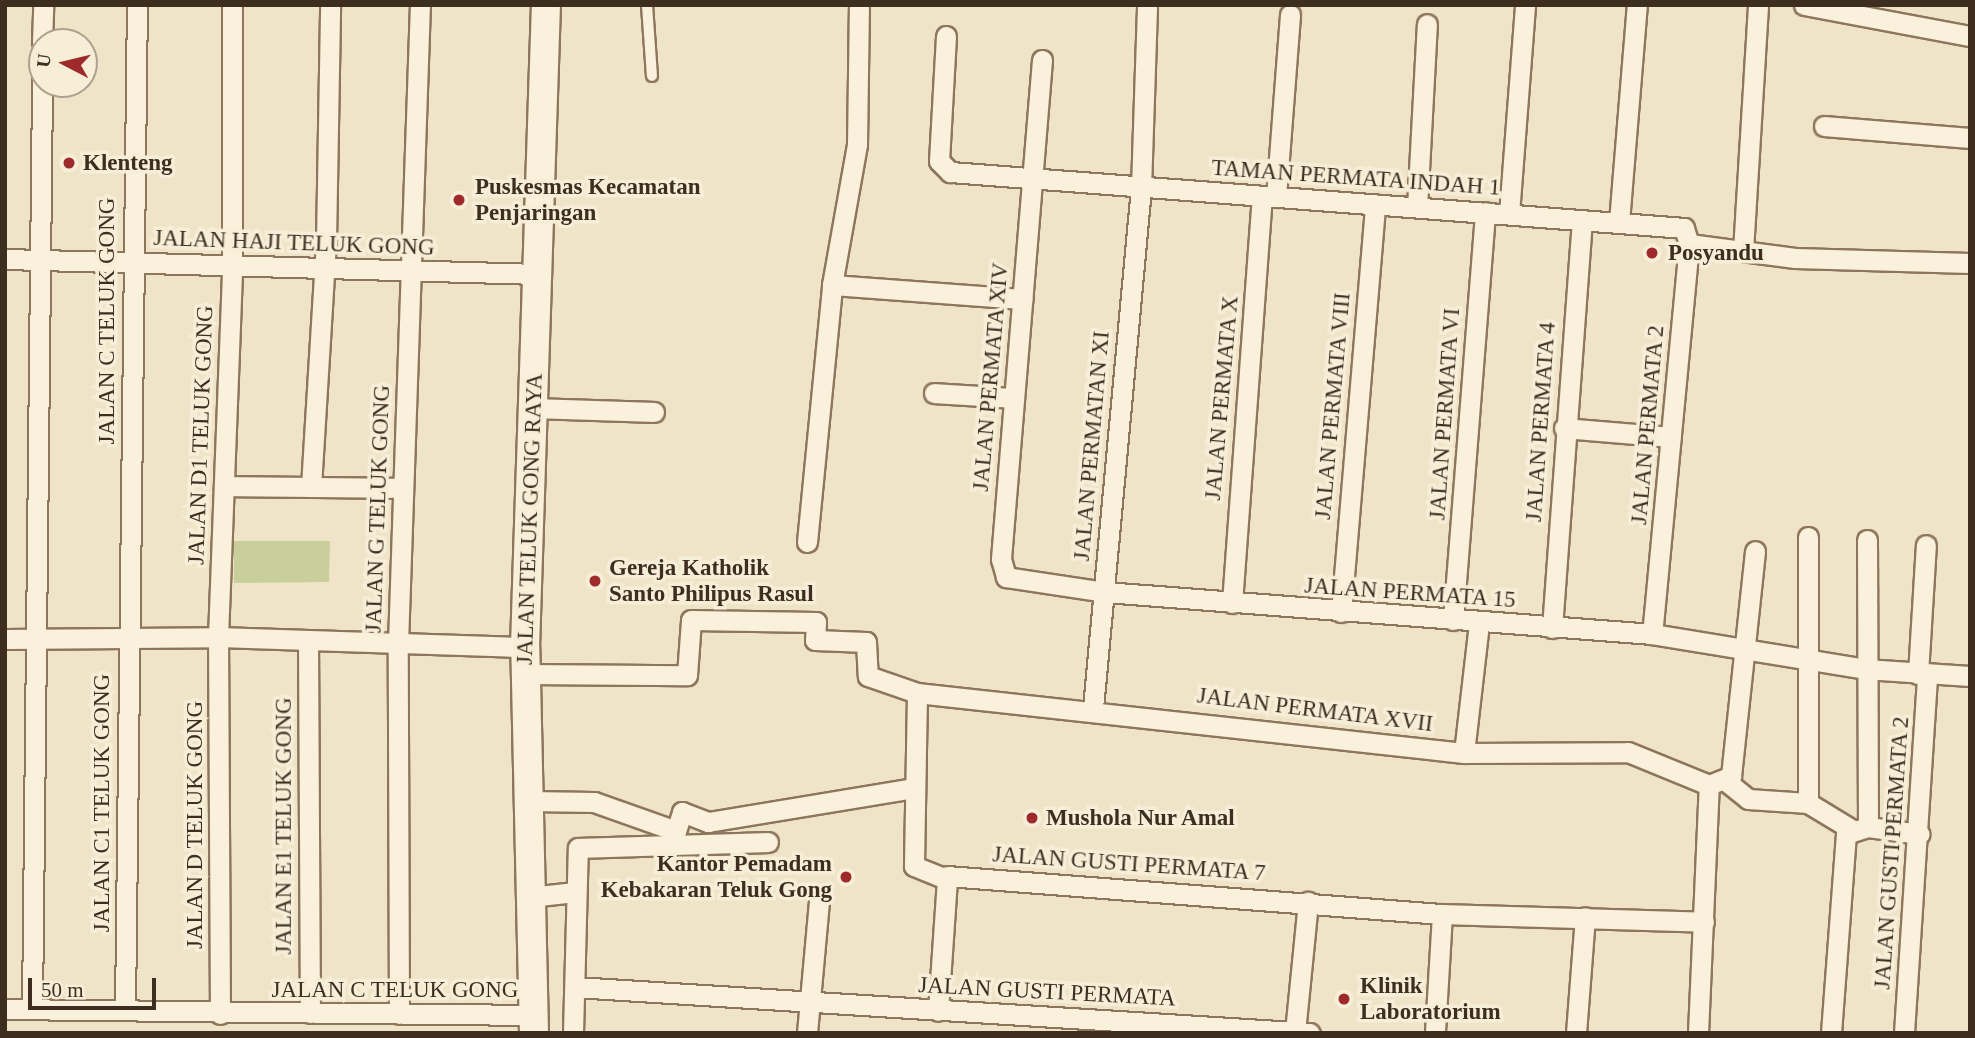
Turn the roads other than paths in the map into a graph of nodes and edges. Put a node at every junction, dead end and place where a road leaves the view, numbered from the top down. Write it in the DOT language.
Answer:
graph roads {
  1 [pos="43,5"];
  2 [pos="137,5"];
  3 [pos="232,5"];
  4 [pos="330,5"];
  5 [pos="420,5"];
  6 [pos="546,5"];
  7 [pos="647,5"];
  8 [pos="859,5"];
  9 [pos="1147,5"];
  10 [pos="1525,5"];
  11 [pos="1637,5"];
  12 [pos="1758,5"];
  13 [pos="1804,5"];
  14 [pos="1290,15"];
  15 [pos="1427,24"];
  16 [pos="43,28"];
  17 [pos="946,36"];
  18 [pos="1970,36"];
  19 [pos="1042,60"];
  20 [pos="652,76"];
  21 [pos="42,98"];
  22 [pos="1824,126"];
  23 [pos="1970,138"];
  24 [pos="1032,180"];
  25 [pos="1141,188"];
  26 [pos="1269,197"];
  27 [pos="1375,204"];
  28 [pos="1417,207"];
  29 [pos="1485,212"];
  30 [pos="1509,214"];
  31 [pos="1582,220"];
  32 [pos="1619,222"];
  33 [pos="1689,244"];
  34 [pos="1743,251"];
  35 [pos="5,259"];
  36 [pos="40,260"];
  37 [pos="1970,262"];
  38 [pos="132,263"];
  39 [pos="232,265"];
  40 [pos="324,268"];
  41 [pos="408,270"];
  42 [pos="539,274"];
  43 [pos="832,285"];
  44 [pos="1022,299"];
  45 [pos="934,393"];
  46 [pos="1014,398"];
  47 [pos="534,408"];
  48 [pos="654,412"];
  49 [pos="1564,428"];
  50 [pos="1671,437"];
  51 [pos="225,486"];
  52 [pos="312,487"];
  53 [pos="404,488"];
  54 [pos="1808,537"];
  55 [pos="1867,540"];
  56 [pos="807,542"];
  57 [pos="1926,545"];
  58 [pos="1755,551"];
  59 [pos="1006,577"];
  60 [pos="1105,592"];
  61 [pos="1232,603"];
  62 [pos="219,607"];
  63 [pos="1341,612"];
  64 [pos="1453,620"];
  65 [pos="1479,623"];
  66 [pos="1552,628"];
  67 [pos="1652,635"];
  68 [pos="218,637"];
  69 [pos="128,638"];
  70 [pos="5,639"];
  71 [pos="38,639"];
  72 [pos="308,640"];
  73 [pos="398,643"];
  74 [pos="1745,646"];
  75 [pos="525,661"];
  76 [pos="1811,661"];
  77 [pos="1865,669"];
  78 [pos="1923,675"];
  79 [pos="1970,676"];
  80 [pos="917,693"];
  81 [pos="1093,708"];
  82 [pos="1464,753"];
  83 [pos="1718,783"];
  84 [pos="913,788"];
  85 [pos="528,801"];
  86 [pos="1808,803"];
  87 [pos="1859,828"];
  88 [pos="1920,834"];
  89 [pos="768,842"];
  90 [pos="947,876"];
  91 [pos="575,892"];
  92 [pos="530,897"];
  93 [pos="819,901"];
  94 [pos="1308,902"];
  95 [pos="1585,917"];
  96 [pos="1441,919"];
  97 [pos="1703,922"];
  98 [pos="575,987"];
  99 [pos="810,1005"];
  100 [pos="5,1009"];
  101 [pos="32,1009"];
  102 [pos="125,1010"];
  103 [pos="938,1011"];
  104 [pos="310,1013"];
  105 [pos="220,1014"];
  106 [pos="398,1014"];
  107 [pos="534,1024"];
  108 [pos="1303,1032"];
  109 [pos="573,1033"];
  110 [pos="807,1033"];
  111 [pos="1435,1033"];
  112 [pos="1577,1033"];
  113 [pos="1698,1033"];
  114 [pos="1831,1033"];
  115 [pos="1904,1033"];
  1 -- 16 [label="street"];
  2 -- 38 [label="street, JALAN C TELUK GONG"];
  3 -- 39 [label="street"];
  4 -- 40 [label="street"];
  5 -- 41 [label="street, JALAN G TELUK GONG"];
  6 -- 42 [label="main road, JALAN TELUK GONG RAYA"];
  7 -- 20 [label="lane"];
  8 -- 43 [label="street"];
  9 -- 25 [label="street, JALAN PERMATAN XI"];
  10 -- 30 [label="street"];
  11 -- 32 [label="street"];
  12 -- 34 [label="street"];
  13 -- 18 [label="street"];
  14 -- 26 [label="street, JALAN PERMATA X"];
  15 -- 28 [label="street"];
  17 -- 24 [label="street, TAMAN PERMATA INDAH 1"];
  19 -- 24 [label="street, JALAN PERMATA XIV"];
  21 -- 36 [label="street"];
  22 -- 23 [label="street"];
  24 -- 25 [label="street, TAMAN PERMATA INDAH 1"];
  24 -- 44 [label="street, JALAN PERMATA XIV"];
  25 -- 26 [label="street, TAMAN PERMATA INDAH 1"];
  25 -- 60 [label="street, JALAN PERMATAN XI"];
  26 -- 27 [label="street, TAMAN PERMATA INDAH 1"];
  26 -- 61 [label="street, JALAN PERMATA X"];
  27 -- 28 [label="street, TAMAN PERMATA INDAH 1"];
  27 -- 63 [label="street, JALAN PERMATA VIII"];
  28 -- 29 [label="street, TAMAN PERMATA INDAH 1"];
  29 -- 30 [label="street, TAMAN PERMATA INDAH 1"];
  29 -- 64 [label="street, JALAN PERMATA VI"];
  30 -- 31 [label="street, TAMAN PERMATA INDAH 1"];
  31 -- 32 [label="street, TAMAN PERMATA INDAH 1"];
  31 -- 49 [label="street, JALAN PERMATA 4"];
  32 -- 33 [label="street, TAMAN PERMATA INDAH 1"];
  33 -- 34 [label="street"];
  33 -- 50 [label="street, JALAN PERMATA 2"];
  34 -- 37 [label="street"];
  35 -- 36 [label="street, JALAN HAJI TELUK GONG"];
  36 -- 38 [label="street, JALAN HAJI TELUK GONG"];
  36 -- 71 [label="street"];
  38 -- 39 [label="street, JALAN HAJI TELUK GONG"];
  38 -- 69 [label="street, JALAN C TELUK GONG"];
  39 -- 40 [label="street, JALAN HAJI TELUK GONG"];
  39 -- 51 [label="street, JALAN D1 TELUK GONG"];
  40 -- 41 [label="street, JALAN HAJI TELUK GONG"];
  40 -- 52 [label="street"];
  41 -- 42 [label="street, JALAN HAJI TELUK GONG"];
  41 -- 53 [label="street, JALAN G TELUK GONG"];
  42 -- 47 [label="main road, JALAN TELUK GONG RAYA"];
  43 -- 44 [label="street"];
  43 -- 56 [label="street"];
  44 -- 46 [label="street, JALAN PERMATA XIV"];
  45 -- 46 [label="street"];
  46 -- 59 [label="street, JALAN PERMATA XIV"];
  47 -- 48 [label="street"];
  47 -- 75 [label="main road, JALAN TELUK GONG RAYA"];
  49 -- 50 [label="street"];
  49 -- 66 [label="street, JALAN PERMATA 4"];
  50 -- 67 [label="street, JALAN PERMATA 2"];
  51 -- 52 [label="street"];
  51 -- 62 [label="street, JALAN D1 TELUK GONG"];
  52 -- 53 [label="street"];
  53 -- 73 [label="street, JALAN G TELUK GONG"];
  54 -- 76 [label="street"];
  55 -- 77 [label="street"];
  57 -- 78 [label="street, JALAN GUSTI PERMATA 2"];
  58 -- 74 [label="street"];
  59 -- 60 [label="street, JALAN PERMATA 15"];
  60 -- 61 [label="street, JALAN PERMATA 15"];
  60 -- 81 [label="street, JALAN PERMATAN XI"];
  61 -- 63 [label="street, JALAN PERMATA 15"];
  62 -- 68 [label="street, JALAN D TELUK GONG"];
  63 -- 64 [label="street, JALAN PERMATA 15"];
  64 -- 65 [label="street, JALAN PERMATA 15"];
  65 -- 66 [label="street, JALAN PERMATA 15"];
  65 -- 82 [label="street"];
  66 -- 67 [label="street, JALAN PERMATA 15"];
  67 -- 74 [label="street, JALAN PERMATA 15"];
  68 -- 69 [label="street"];
  68 -- 72 [label="street"];
  68 -- 105 [label="street, JALAN D TELUK GONG"];
  69 -- 71 [label="street"];
  69 -- 102 [label="street, JALAN C1 TELUK GONG"];
  70 -- 71 [label="street"];
  71 -- 101 [label="street"];
  72 -- 73 [label="street"];
  72 -- 104 [label="street, JALAN E1 TELUK GONG"];
  73 -- 75 [label="street"];
  73 -- 106 [label="street, JALAN G TELUK GONG"];
  74 -- 76 [label="street, JALAN PERMATA 15"];
  74 -- 83 [label="street"];
  75 -- 80 [label="street, JALAN PERMATA XVII"];
  75 -- 85 [label="main road, JALAN TELUK GONG RAYA"];
  76 -- 77 [label="street, JALAN PERMATA 15"];
  76 -- 86 [label="street"];
  77 -- 78 [label="street, JALAN PERMATA 15"];
  77 -- 87 [label="street"];
  78 -- 79 [label="street, JALAN PERMATA 15"];
  78 -- 88 [label="street, JALAN GUSTI PERMATA 2"];
  80 -- 81 [label="street, JALAN PERMATA XVII"];
  80 -- 84 [label="street"];
  81 -- 82 [label="street, JALAN PERMATA XVII"];
  82 -- 83 [label="street, JALAN PERMATA XVII"];
  83 -- 86 [label="street, JALAN PERMATA XVII"];
  83 -- 97 [label="street"];
  84 -- 85 [label="street"];
  84 -- 90 [label="street, JALAN GUSTI PERMATA 7"];
  85 -- 92 [label="main road, JALAN TELUK GONG RAYA"];
  86 -- 87 [label="street"];
  87 -- 88 [label="street"];
  87 -- 114 [label="street"];
  88 -- 115 [label="street, JALAN GUSTI PERMATA 2"];
  89 -- 91 [label="street"];
  90 -- 94 [label="street, JALAN GUSTI PERMATA 7"];
  90 -- 103 [label="street"];
  91 -- 92 [label="street"];
  91 -- 98 [label="street"];
  92 -- 107 [label="main road, JALAN TELUK GONG RAYA"];
  93 -- 99 [label="street"];
  94 -- 96 [label="street, JALAN GUSTI PERMATA 7"];
  94 -- 108 [label="street"];
  95 -- 96 [label="street, JALAN GUSTI PERMATA 7"];
  95 -- 97 [label="street, JALAN GUSTI PERMATA 7"];
  95 -- 112 [label="street"];
  96 -- 111 [label="street"];
  97 -- 113 [label="street"];
  98 -- 99 [label="street, JALAN GUSTI PERMATA"];
  98 -- 109 [label="street"];
  99 -- 103 [label="street, JALAN GUSTI PERMATA"];
  99 -- 110 [label="street"];
  100 -- 101 [label="street, JALAN C TELUK GONG"];
  101 -- 102 [label="street, JALAN C TELUK GONG"];
  102 -- 105 [label="street, JALAN C TELUK GONG"];
  103 -- 108 [label="street, JALAN GUSTI PERMATA"];
  104 -- 105 [label="street, JALAN C TELUK GONG"];
  104 -- 106 [label="street, JALAN C TELUK GONG"];
  106 -- 107 [label="street, JALAN C TELUK GONG"];
}
